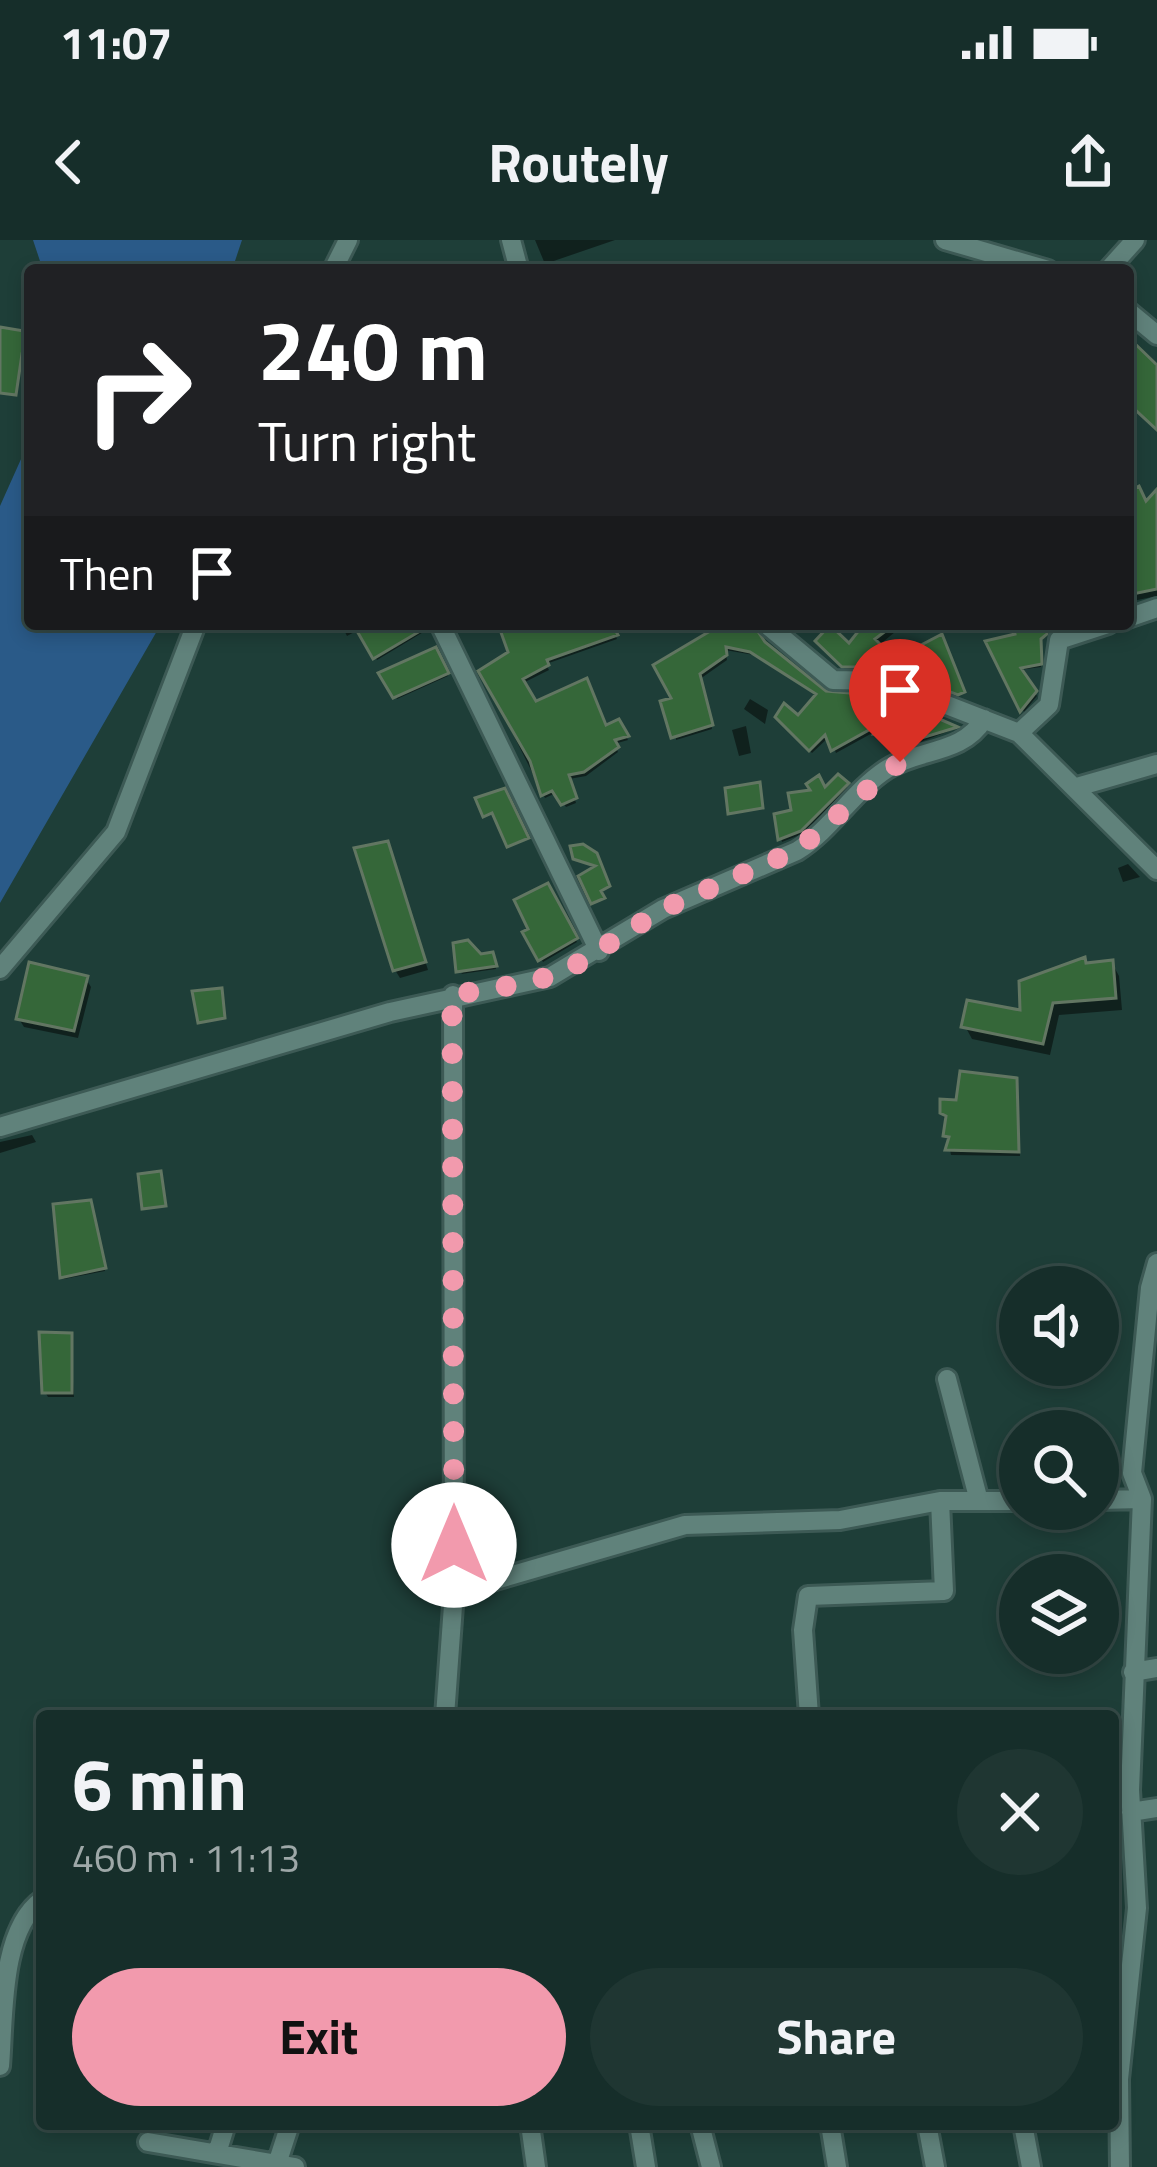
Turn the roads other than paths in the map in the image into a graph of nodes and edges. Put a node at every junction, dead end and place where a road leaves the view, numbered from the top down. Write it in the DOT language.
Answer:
graph roads {
  1 [pos="945,240"];
  2 [pos="1135,240"];
  3 [pos="1027,264"];
  4 [pos="1113,264"];
  5 [pos="194,630"];
  6 [pos="443,630"];
  7 [pos="773,630"];
  8 [pos="1056,632"];
  9 [pos="984,719"];
  10 [pos="1019,733"];
  11 [pos="1157,764"];
  12 [pos="1077,788"];
  13 [pos="1157,871"];
  14 [pos="598,951"];
  15 [pos="0,969"];
  16 [pos="452,995"];
  17 [pos="0,1127"];
  18 [pos="1157,1263"];
  19 [pos="1152,1359"];
  20 [pos="947,1378"];
  21 [pos="1142,1499"];
  22 [pos="1119,1500"];
  23 [pos="940,1501"];
  24 [pos="979,1501"];
  25 [pos="999,1501"];
  26 [pos="1147,1546"];
  27 [pos="454,1592"];
  28 [pos="1157,1668"];
  29 [pos="1133,1672"];
  30 [pos="445,1710"];
  31 [pos="809,1710"];
  32 [pos="1122,1719"];
  33 [pos="1157,1808"];
  34 [pos="1131,1812"];
  35 [pos="1157,1904"];
  36 [pos="36,1905"];
  37 [pos="1137,1908"];
  38 [pos="1119,2031"];
  39 [pos="0,2066"];
  40 [pos="1119,2102"];
  41 [pos="223,2130"];
  42 [pos="289,2130"];
  43 [pos="531,2130"];
  44 [pos="639,2130"];
  45 [pos="702,2130"];
  46 [pos="831,2130"];
  47 [pos="928,2130"];
  48 [pos="1024,2130"];
  49 [pos="148,2142"];
  50 [pos="208,2157"];
  51 [pos="283,2166"];
  52 [pos="536,2167"];
  53 [pos="646,2167"];
  54 [pos="711,2167"];
  55 [pos="837,2167"];
  56 [pos="935,2167"];
  57 [pos="1030,2167"];
  58 [pos="1120,2167"];
  1 -- 3 [label="street"];
  2 -- 4 [label="street"];
  5 -- 15 [label="street"];
  6 -- 14 [label="street"];
  7 -- 9 [label="street"];
  8 -- 10 [label="street"];
  9 -- 10 [label="street"];
  9 -- 14 [label="street"];
  10 -- 12 [label="street"];
  11 -- 12 [label="street"];
  12 -- 13 [label="street"];
  14 -- 16 [label="street"];
  16 -- 17 [label="street"];
  16 -- 27 [label="street"];
  18 -- 19 [label="street"];
  19 -- 21 [label="street"];
  20 -- 24 [label="street"];
  21 -- 22 [label="street"];
  21 -- 26 [label="street"];
  23 -- 24 [label="street"];
  23 -- 27 [label="street"];
  23 -- 31 [label="street"];
  24 -- 25 [label="street"];
  26 -- 29 [label="street"];
  27 -- 30 [label="street"];
  28 -- 29 [label="street"];
  29 -- 32 [label="street"];
  32 -- 34 [label="street"];
  33 -- 34 [label="street"];
  34 -- 37 [label="street"];
  35 -- 37 [label="street"];
  36 -- 39 [label="street"];
  37 -- 38 [label="street"];
  40 -- 58 [label="street"];
  41 -- 50 [label="street"];
  42 -- 51 [label="street"];
  43 -- 52 [label="street"];
  44 -- 53 [label="street"];
  45 -- 54 [label="street"];
  46 -- 55 [label="street"];
  47 -- 56 [label="street"];
  48 -- 57 [label="street"];
  49 -- 50 [label="street"];
  50 -- 51 [label="street"];
}
